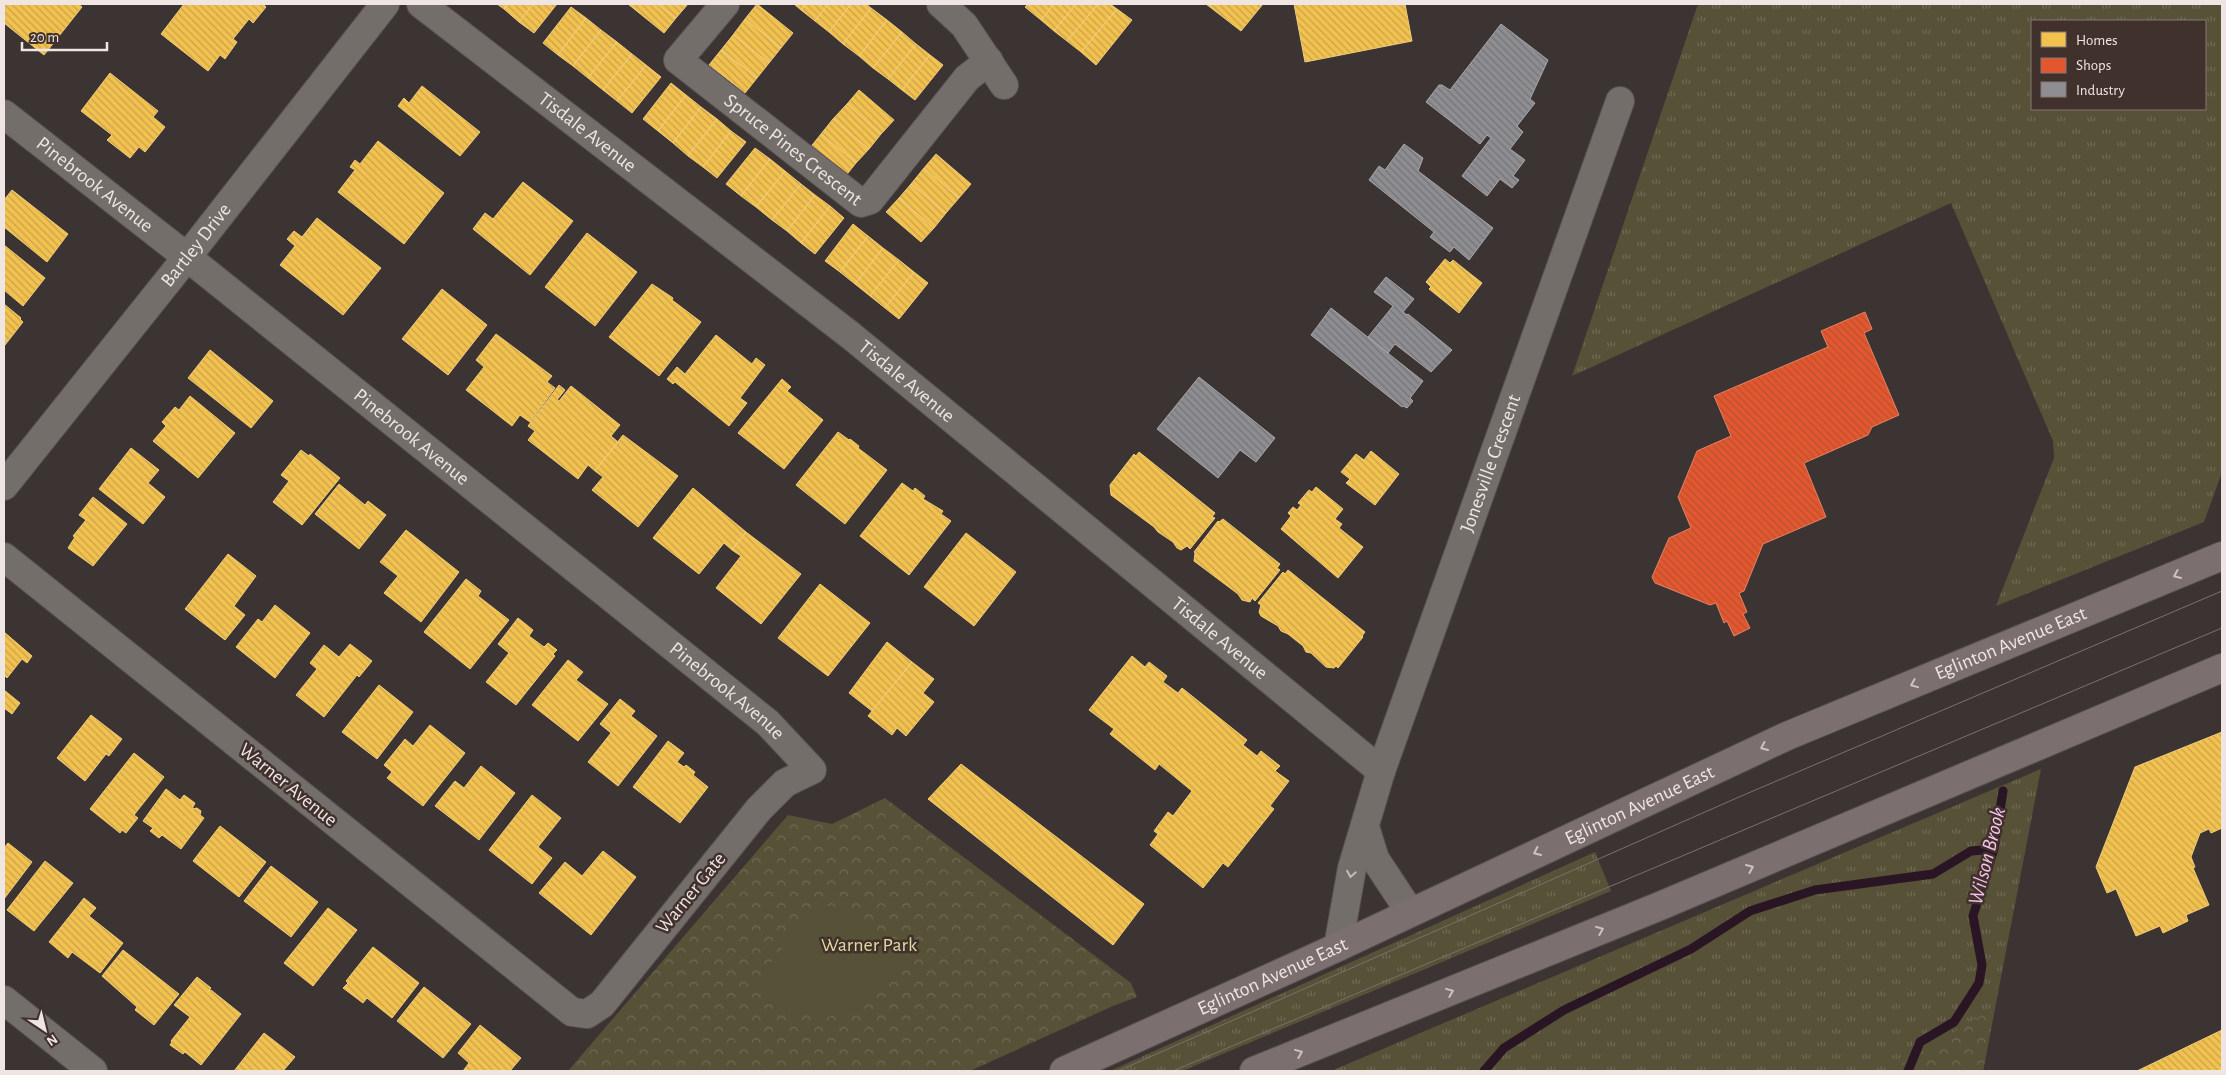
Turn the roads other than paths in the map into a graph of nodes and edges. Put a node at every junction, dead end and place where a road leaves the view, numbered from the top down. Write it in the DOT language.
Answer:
graph roads {
  1 [pos="385,4"];
  2 [pos="421,4"];
  3 [pos="725,4"];
  4 [pos="941,4"];
  5 [pos="989,61"];
  6 [pos="1004,85"];
  7 [pos="1620,101"];
  8 [pos="4,114"];
  9 [pos="187,257"];
  10 [pos="4,486"];
  11 [pos="2222,556"];
  12 [pos="4,557"];
  13 [pos="2222,668"];
  14 [pos="812,770"];
  15 [pos="1381,771"];
  16 [pos="1365,827"];
  17 [pos="1410,912"];
  18 [pos="1338,946"];
  19 [pos="4,1000"];
  20 [pos="572,1012"];
  21 [pos="93,1071"];
  22 [pos="1064,1071"];
  23 [pos="1254,1071"];
  1 -- 9 [label="street, Bartley Drive"];
  2 -- 15 [label="street, Tisdale Avenue"];
  3 -- 5 [label="street, Spruce Pines Crescent"];
  4 -- 5 [label="street"];
  5 -- 6 [label="street"];
  7 -- 15 [label="street, Jonesville Crescent"];
  8 -- 9 [label="street, Pinebrook Avenue"];
  9 -- 10 [label="street, Bartley Drive"];
  9 -- 14 [label="street, Pinebrook Avenue"];
  11 -- 17 [label="main road, Eglinton Avenue East, one-way"];
  12 -- 20 [label="street, Warner Avenue"];
  23 -- 13 [label="main road, one-way"];
  14 -- 20 [label="street, Warner Gate"];
  15 -- 16 [label="street, Jonesville Crescent"];
  16 -- 17 [label="street"];
  16 -- 18 [label="street, Jonesville Crescent, one-way"];
  17 -- 18 [label="main road, Eglinton Avenue East"];
  18 -- 22 [label="main road, Eglinton Avenue East"];
  19 -- 21 [label="street"];
}
